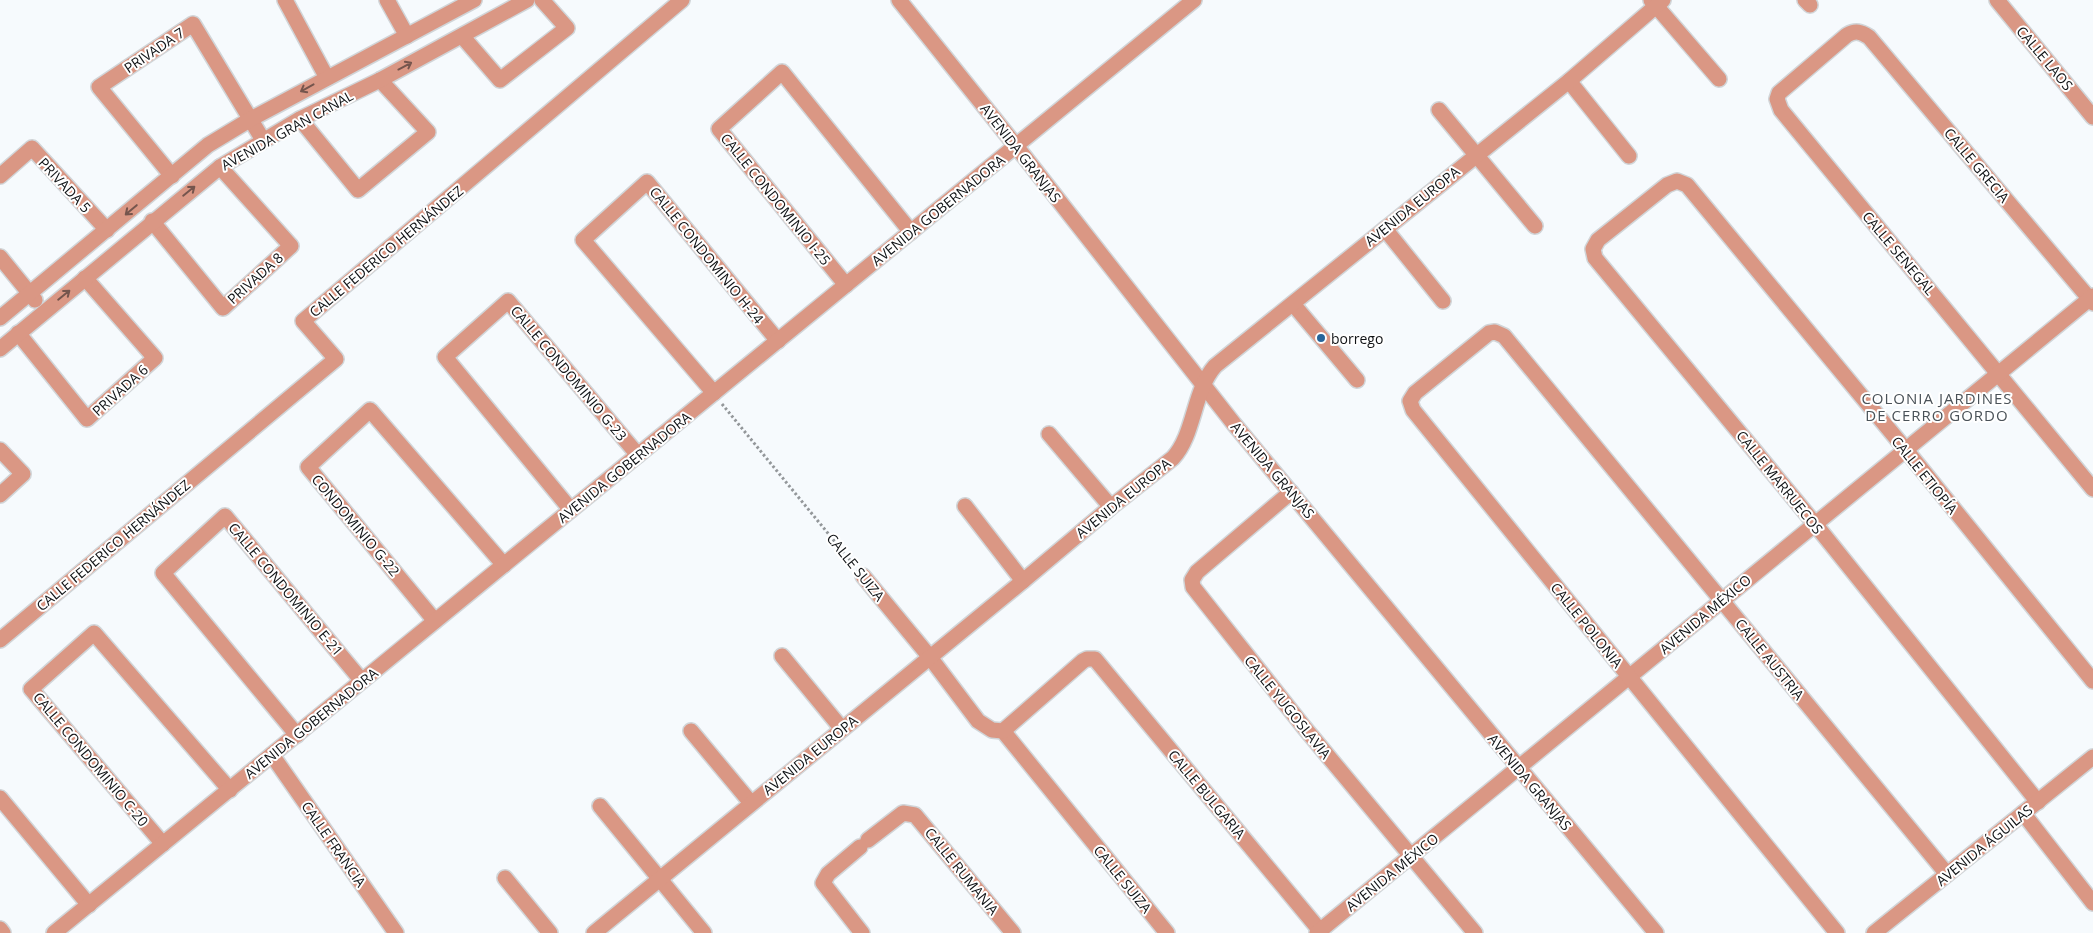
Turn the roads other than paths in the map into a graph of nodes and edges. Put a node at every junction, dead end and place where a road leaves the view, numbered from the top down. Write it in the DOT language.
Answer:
graph roads {
  1 [pos="285,0"];
  2 [pos="387,0"];
  3 [pos="474,0"];
  4 [pos="527,0"];
  5 [pos="542,0"];
  6 [pos="682,0"];
  7 [pos="898,0"];
  8 [pos="1194,0"];
  9 [pos="1997,0"];
  10 [pos="1657,2"];
  11 [pos="1858,31"];
  12 [pos="407,36"];
  13 [pos="462,36"];
  14 [pos="326,78"];
  15 [pos="1719,79"];
  16 [pos="380,80"];
  17 [pos="1569,81"];
  18 [pos="1439,110"];
  19 [pos="2093,116"];
  20 [pos="251,119"];
  21 [pos="300,119"];
  22 [pos="263,140"];
  23 [pos="1016,146"];
  24 [pos="1476,154"];
  25 [pos="1629,156"];
  26 [pos="220,167"];
  27 [pos="0,176"];
  28 [pos="172,176"];
  29 [pos="1677,181"];
  30 [pos="152,221"];
  31 [pos="1535,226"];
  32 [pos="1385,229"];
  33 [pos="107,230"];
  34 [pos="911,232"];
  35 [pos="0,257"];
  36 [pos="85,278"];
  37 [pos="846,285"];
  38 [pos="29,294"];
  39 [pos="2092,299"];
  40 [pos="1443,301"];
  41 [pos="1293,304"];
  42 [pos="44,311"];
  43 [pos="0,318"];
  44 [pos="1495,332"];
  45 [pos="18,333"];
  46 [pos="778,341"];
  47 [pos="0,348"];
  48 [pos="2000,373"];
  49 [pos="1358,380"];
  50 [pos="1204,384"];
  51 [pos="714,393"];
  52 [pos="1049,434"];
  53 [pos="0,450"];
  54 [pos="1906,450"];
  55 [pos="638,455"];
  56 [pos="2093,489"];
  57 [pos="1291,492"];
  58 [pos="0,495"];
  59 [pos="964,506"];
  60 [pos="1111,506"];
  61 [pos="571,510"];
  62 [pos="1814,524"];
  63 [pos="504,565"];
  64 [pos="863,576"];
  65 [pos="1023,582"];
  66 [pos="1722,600"];
  67 [pos="435,622"];
  68 [pos="0,640"];
  69 [pos="782,656"];
  70 [pos="929,656"];
  71 [pos="1630,677"];
  72 [pos="362,681"];
  73 [pos="2093,681"];
  74 [pos="842,729"];
  75 [pos="692,730"];
  76 [pos="1003,731"];
  77 [pos="297,735"];
  78 [pos="272,755"];
  79 [pos="2093,757"];
  80 [pos="1518,768"];
  81 [pos="230,790"];
  82 [pos="0,798"];
  83 [pos="2038,802"];
  84 [pos="751,803"];
  85 [pos="600,806"];
  86 [pos="2023,814"];
  87 [pos="163,844"];
  88 [pos="1412,856"];
  89 [pos="1947,874"];
  90 [pos="505,878"];
  91 [pos="660,878"];
  92 [pos="2093,902"];
  93 [pos="89,905"];
  94 [pos="0,929"];
  95 [pos="1319,932"];
  96 [pos="3,933"];
  97 [pos="54,933"];
  98 [pos="396,933"];
  99 [pos="550,933"];
  100 [pos="594,933"];
  101 [pos="704,933"];
  102 [pos="862,933"];
  103 [pos="1013,933"];
  104 [pos="1167,933"];
  105 [pos="1475,933"];
  106 [pos="1656,933"];
  107 [pos="1837,933"];
  108 [pos="1874,933"];
  1 -- 14 [label="street"];
  2 -- 12 [label="street"];
  3 -- 12 [label="street, AVENIDA GRAN CANAL"];
  4 -- 13 [label="street, AVENIDA GRAN CANAL"];
  5 -- 13 [label="street"];
  6 -- 68 [label="street, CALLE FEDERICO HERNÁNDEZ"];
  7 -- 23 [label="street, AVENIDA GRANJAS"];
  8 -- 23 [label="street, AVENIDA GOBERNADORA"];
  9 -- 19 [label="street, CALLE LAOS"];
  10 -- 15 [label="street"];
  10 -- 17 [label="street, AVENIDA EUROPA"];
  11 -- 39 [label="street, CALLE GRECIA"];
  11 -- 48 [label="street, CALLE SENEGAL"];
  12 -- 14 [label="street, AVENIDA GRAN CANAL"];
  16 -- 13 [label="street, AVENIDA GRAN CANAL, one-way"];
  14 -- 20 [label="street, AVENIDA GRAN CANAL, one-way"];
  16 -- 21 [label="street, AVENIDA GRAN CANAL"];
  16 -- 21 [label="street"];
  17 -- 24 [label="street, AVENIDA EUROPA"];
  17 -- 25 [label="street"];
  18 -- 24 [label="street"];
  20 -- 22 [label="street, PRIVADA 7"];
  20 -- 28 [label="street, AVENIDA GRAN CANAL"];
  20 -- 28 [label="street, PRIVADA 7"];
  21 -- 22 [label="street, AVENIDA GRAN CANAL"];
  22 -- 26 [label="street, AVENIDA GRAN CANAL"];
  23 -- 34 [label="street, AVENIDA GOBERNADORA"];
  23 -- 50 [label="street, AVENIDA GRANJAS"];
  24 -- 31 [label="street"];
  24 -- 32 [label="street, AVENIDA EUROPA"];
  30 -- 26 [label="street, AVENIDA GRAN CANAL, one-way"];
  26 -- 30 [label="street, PRIVADA 8"];
  27 -- 33 [label="street, PRIVADA 5"];
  28 -- 33 [label="street, AVENIDA GRAN CANAL, one-way"];
  29 -- 54 [label="street, CALLE ETIOPÍA"];
  29 -- 62 [label="street, CALLE MARRUECOS"];
  30 -- 36 [label="street, AVENIDA GRAN CANAL"];
  32 -- 40 [label="street"];
  32 -- 41 [label="street, AVENIDA EUROPA"];
  33 -- 38 [label="street, AVENIDA GRAN CANAL"];
  34 -- 37 [label="street, AVENIDA GOBERNADORA"];
  34 -- 37 [label="street, CALLE CONDOMINIO I-25"];
  35 -- 38 [label="street"];
  42 -- 36 [label="street, AVENIDA GRAN CANAL, one-way"];
  36 -- 45 [label="street, PRIVADA 6"];
  37 -- 46 [label="street, AVENIDA GOBERNADORA"];
  38 -- 42 [label="street"];
  38 -- 43 [label="street, AVENIDA GRAN CANAL"];
  39 -- 48 [label="street, AVENIDA MÉXICO"];
  41 -- 49 [label="street"];
  41 -- 50 [label="street, AVENIDA EUROPA"];
  42 -- 45 [label="street, AVENIDA GRAN CANAL"];
  44 -- 66 [label="street, CALLE AUSTRIA"];
  44 -- 71 [label="street, CALLE POLONIA"];
  45 -- 47 [label="street, AVENIDA GRAN CANAL"];
  46 -- 51 [label="street, AVENIDA GOBERNADORA"];
  46 -- 51 [label="street, CALLE CONDOMINIO H-24"];
  48 -- 54 [label="street, AVENIDA MÉXICO"];
  48 -- 56 [label="street, CALLE SENEGAL"];
  50 -- 57 [label="street, AVENIDA GRANJAS"];
  50 -- 60 [label="street, AVENIDA EUROPA"];
  51 -- 55 [label="street, AVENIDA GOBERNADORA"];
  52 -- 60 [label="street"];
  53 -- 58 [label="street"];
  54 -- 62 [label="street, AVENIDA MÉXICO"];
  54 -- 73 [label="street, CALLE ETIOPÍA"];
  55 -- 61 [label="street, AVENIDA GOBERNADORA"];
  55 -- 61 [label="street, CALLE CONDOMINIO G-23"];
  57 -- 80 [label="street, AVENIDA GRANJAS"];
  57 -- 88 [label="street, CALLE YUGOSLAVIA"];
  59 -- 65 [label="street"];
  60 -- 65 [label="street, AVENIDA EUROPA"];
  61 -- 63 [label="street, AVENIDA GOBERNADORA"];
  62 -- 66 [label="street, AVENIDA MÉXICO"];
  62 -- 83 [label="street, CALLE MARRUECOS"];
  63 -- 67 [label="street, AVENIDA GOBERNADORA"];
  63 -- 67 [label="street, CONDOMINIO G-22"];
  64 -- 70 [label="street, CALLE SUIZA"];
  65 -- 70 [label="street, AVENIDA EUROPA"];
  66 -- 71 [label="street, AVENIDA MÉXICO"];
  66 -- 89 [label="street, CALLE AUSTRIA"];
  67 -- 72 [label="street, AVENIDA GOBERNADORA"];
  69 -- 74 [label="street"];
  70 -- 74 [label="street, AVENIDA EUROPA"];
  70 -- 76 [label="street, CALLE SUIZA"];
  71 -- 80 [label="street, AVENIDA MÉXICO"];
  71 -- 107 [label="street, CALLE POLONIA"];
  72 -- 77 [label="street, AVENIDA GOBERNADORA"];
  72 -- 77 [label="street, CALLE CONDOMINIO E-21"];
  74 -- 84 [label="street, AVENIDA EUROPA"];
  75 -- 84 [label="street"];
  76 -- 95 [label="street, CALLE BULGARIA"];
  76 -- 104 [label="street, CALLE SUIZA"];
  77 -- 78 [label="street, AVENIDA GOBERNADORA"];
  78 -- 81 [label="street, AVENIDA GOBERNADORA"];
  78 -- 98 [label="street, CALLE FRANCIA"];
  79 -- 83 [label="street, AVENIDA ÁGUILAS"];
  80 -- 88 [label="street, AVENIDA MÉXICO"];
  80 -- 106 [label="street, AVENIDA GRANJAS"];
  81 -- 87 [label="street, AVENIDA GOBERNADORA"];
  81 -- 87 [label="street, CALLE CONDOMINIO C-20"];
  82 -- 93 [label="street"];
  83 -- 86 [label="street, AVENIDA ÁGUILAS"];
  84 -- 91 [label="street, AVENIDA EUROPA"];
  85 -- 91 [label="street"];
  86 -- 89 [label="street, AVENIDA ÁGUILAS"];
  86 -- 92 [label="street"];
  87 -- 93 [label="street, AVENIDA GOBERNADORA"];
  88 -- 95 [label="street, AVENIDA MÉXICO"];
  88 -- 105 [label="street, CALLE YUGOSLAVIA"];
  89 -- 108 [label="street, AVENIDA ÁGUILAS"];
  90 -- 99 [label="street"];
  91 -- 100 [label="street, AVENIDA EUROPA"];
  91 -- 101 [label="street"];
  93 -- 97 [label="street, AVENIDA GOBERNADORA"];
  94 -- 96 [label="street"];
  102 -- 103 [label="street, CALLE RUMANIA"];
}
